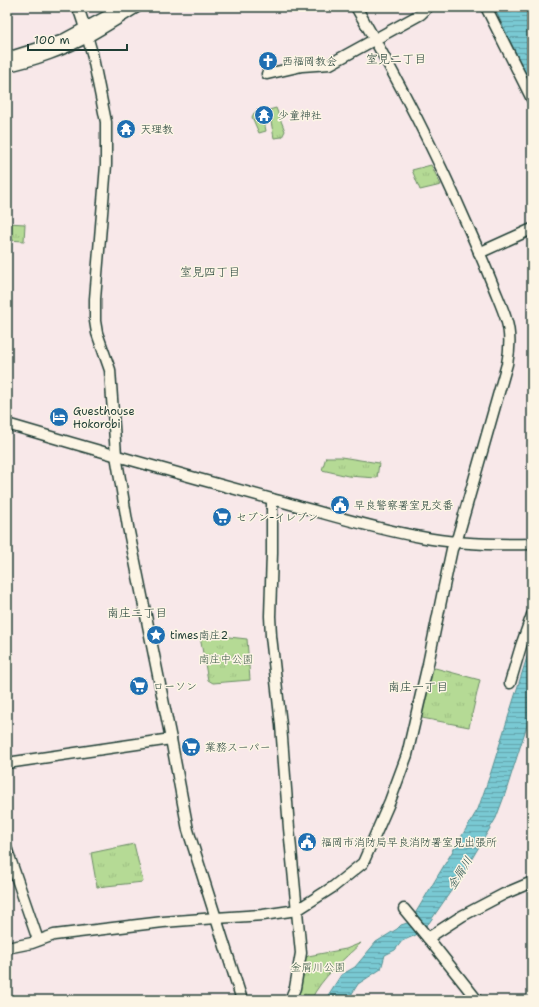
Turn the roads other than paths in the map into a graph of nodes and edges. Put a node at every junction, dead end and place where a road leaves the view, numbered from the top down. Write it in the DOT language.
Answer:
graph roads {
  1 [pos="77,7"];
  2 [pos="124,7"];
  3 [pos="137,7"];
  4 [pos="356,7"];
  5 [pos="428,7"];
  6 [pos="486,7"];
  7 [pos="86,32"];
  8 [pos="375,39"];
  9 [pos="7,58"];
  10 [pos="7,66"];
  11 [pos="267,74"];
  12 [pos="532,99"];
  13 [pos="532,229"];
  14 [pos="480,253"];
  15 [pos="7,424"];
  16 [pos="116,455"];
  17 [pos="272,499"];
  18 [pos="455,542"];
  19 [pos="532,544"];
  20 [pos="532,615"];
  21 [pos="510,683"];
  22 [pos="171,739"];
  23 [pos="7,763"];
  24 [pos="7,850"];
  25 [pos="532,882"];
  26 [pos="404,909"];
  27 [pos="297,910"];
  28 [pos="216,918"];
  29 [pos="426,935"];
  30 [pos="38,940"];
  31 [pos="7,948"];
  32 [pos="242,1000"];
  33 [pos="290,1000"];
  34 [pos="477,1000"];
  1 -- 7 [label="street"];
  2 -- 7 [label="street"];
  3 -- 7 [label="street"];
  4 -- 8 [label="street"];
  5 -- 8 [label="street"];
  6 -- 12 [label="street"];
  7 -- 9 [label="street"];
  7 -- 10 [label="street"];
  7 -- 16 [label="street"];
  8 -- 11 [label="street"];
  8 -- 14 [label="street"];
  13 -- 14 [label="street"];
  14 -- 18 [label="street"];
  15 -- 16 [label="street"];
  16 -- 17 [label="street"];
  16 -- 22 [label="street"];
  17 -- 18 [label="street"];
  17 -- 27 [label="street"];
  18 -- 19 [label="street"];
  18 -- 27 [label="street"];
  20 -- 21 [label="street"];
  22 -- 23 [label="street"];
  22 -- 28 [label="street"];
  24 -- 30 [label="street"];
  25 -- 29 [label="street"];
  26 -- 29 [label="street"];
  27 -- 28 [label="street"];
  27 -- 33 [label="street"];
  28 -- 30 [label="street"];
  28 -- 32 [label="street"];
  29 -- 34 [label="street"];
  30 -- 31 [label="street"];
}
